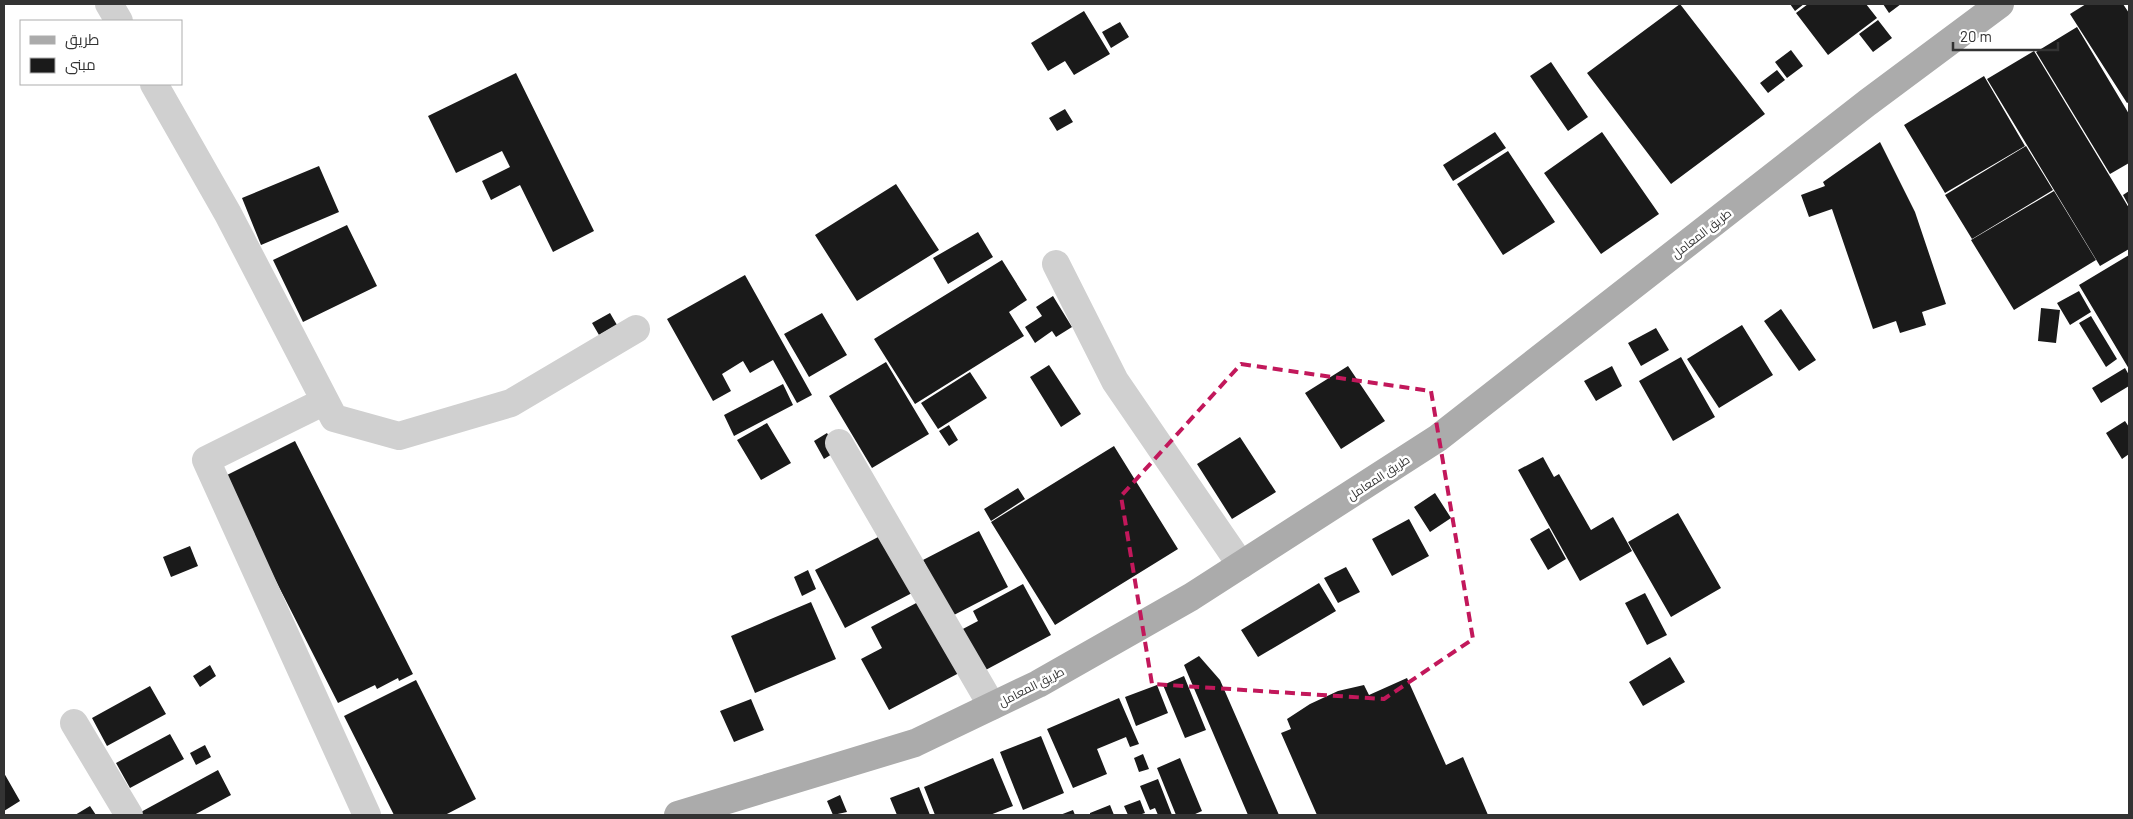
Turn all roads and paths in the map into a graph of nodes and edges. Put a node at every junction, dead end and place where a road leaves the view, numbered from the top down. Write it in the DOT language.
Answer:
graph roads {
  1 [pos="109,4"];
  2 [pos="1987,7"];
  3 [pos="118,20"];
  4 [pos="155,85"];
  5 [pos="1056,264"];
  6 [pos="636,329"];
  7 [pos="325,401"];
  8 [pos="839,443"];
  9 [pos="1240,565"];
  10 [pos="992,706"];
  11 [pos="74,723"];
  12 [pos="129,815"];
  13 [pos="367,815"];
  14 [pos="678,815"];
  1 -- 3 [label="street"];
  2 -- 9 [label="main road, طريق المعامل"];
  4 -- 7 [label="street"];
  5 -- 9 [label="street"];
  6 -- 7 [label="street"];
  7 -- 13 [label="street"];
  8 -- 10 [label="street"];
  9 -- 10 [label="main road, طريق المعامل"];
  10 -- 14 [label="main road, طريق المعامل"];
  11 -- 12 [label="street"];
}
